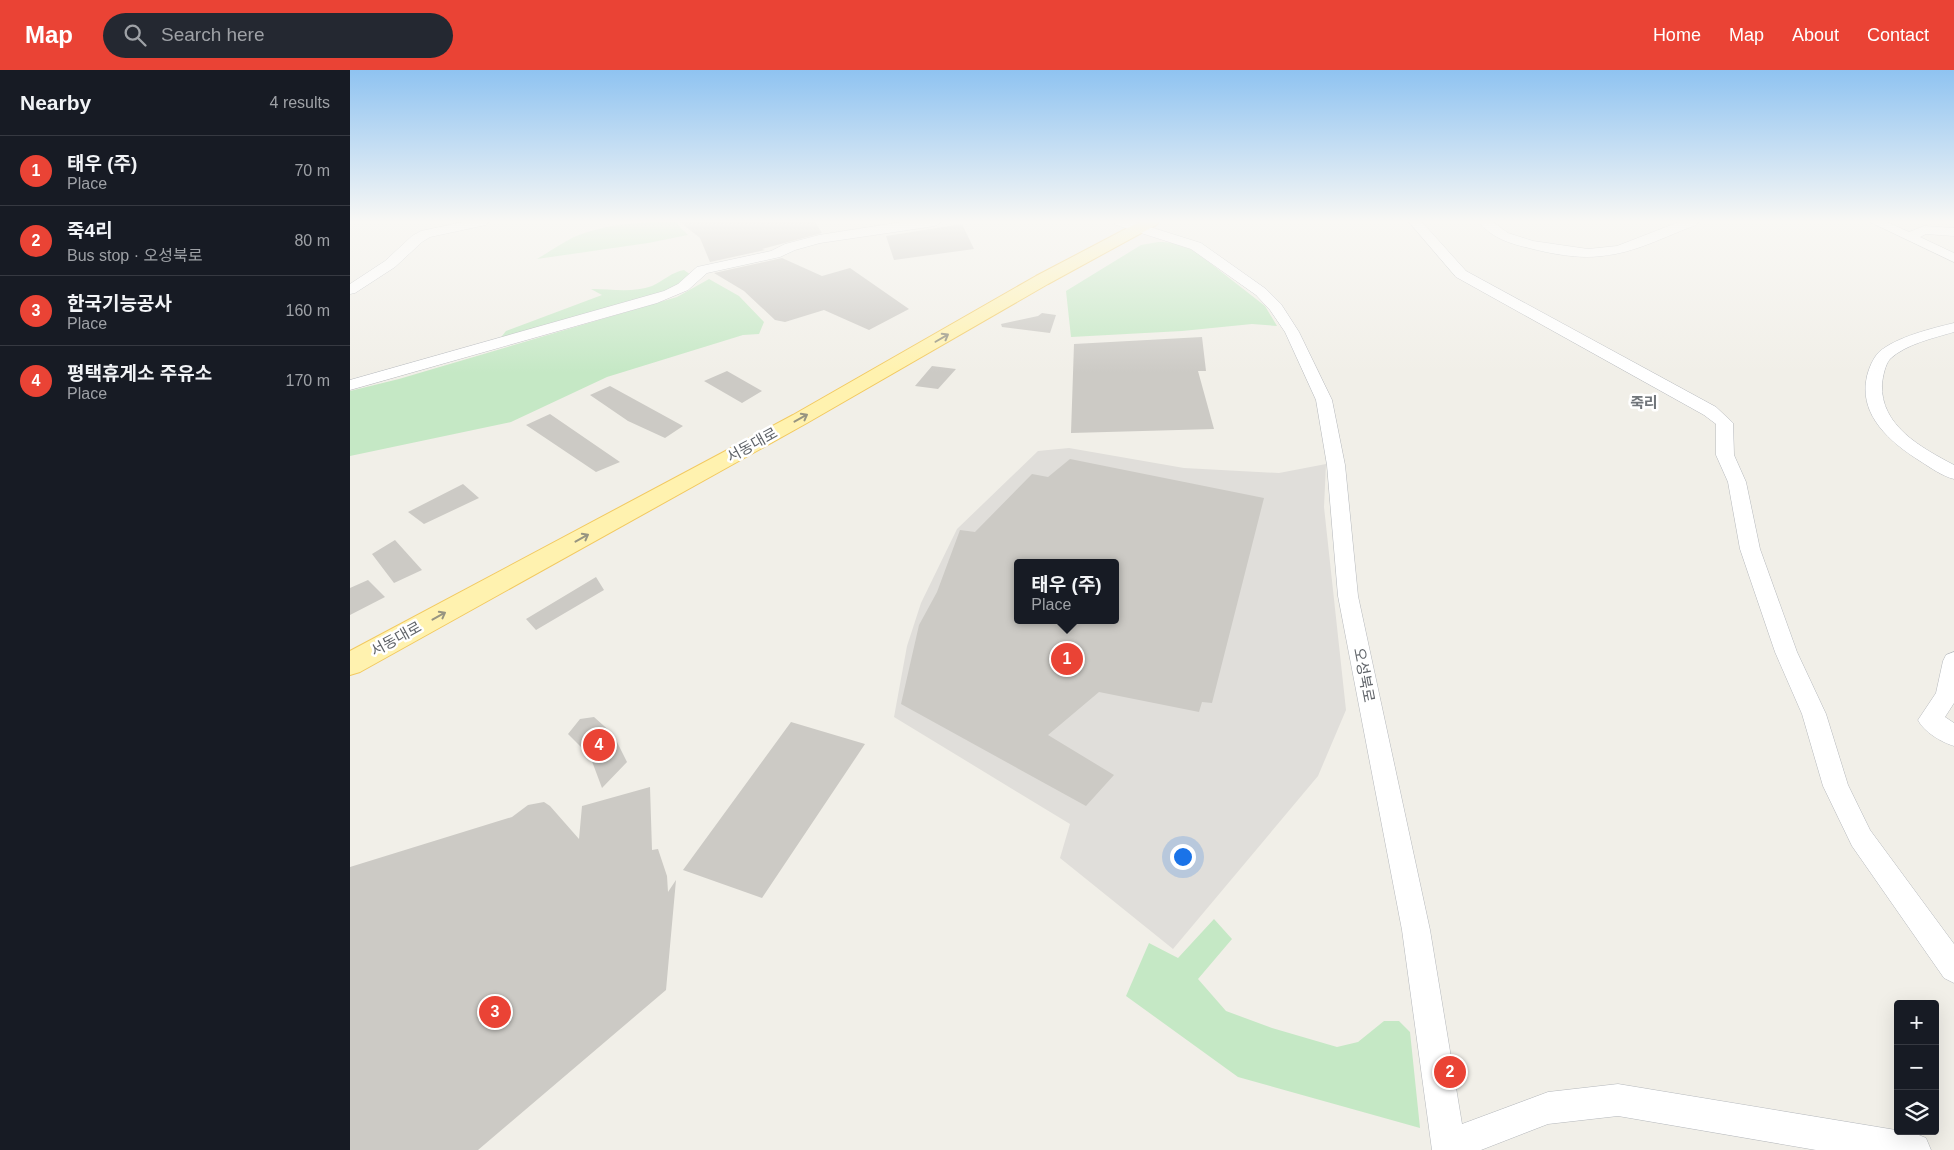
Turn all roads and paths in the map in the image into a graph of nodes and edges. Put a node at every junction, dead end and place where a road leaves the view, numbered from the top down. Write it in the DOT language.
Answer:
graph roads {
  1 [pos="376,272"];
  2 [pos="699,272"];
  3 [pos="1027,272"];
  4 [pos="1058,272"];
  5 [pos="1232,272"];
  6 [pos="1460,272"];
  7 [pos="350,290"];
  8 [pos="1954,327"];
  9 [pos="350,385"];
  10 [pos="1954,473"];
  11 [pos="350,645"];
  12 [pos="1954,661"];
  13 [pos="350,664"];
  14 [pos="1954,736"];
  15 [pos="1954,968"];
  16 [pos="1448,1148"];
  17 [pos="1914,1150"];
  1 -- 7 [label="street"];
  2 -- 9 [label="street"];
  3 -- 11 [label="main road, 서동대로"];
  13 -- 4 [label="main road, 서동대로, one-way"];
  5 -- 16 [label="street, 오성북로"];
  6 -- 15 [label="street"];
  8 -- 10 [label="street"];
  12 -- 14 [label="street"];
  16 -- 17 [label="street"];
}
